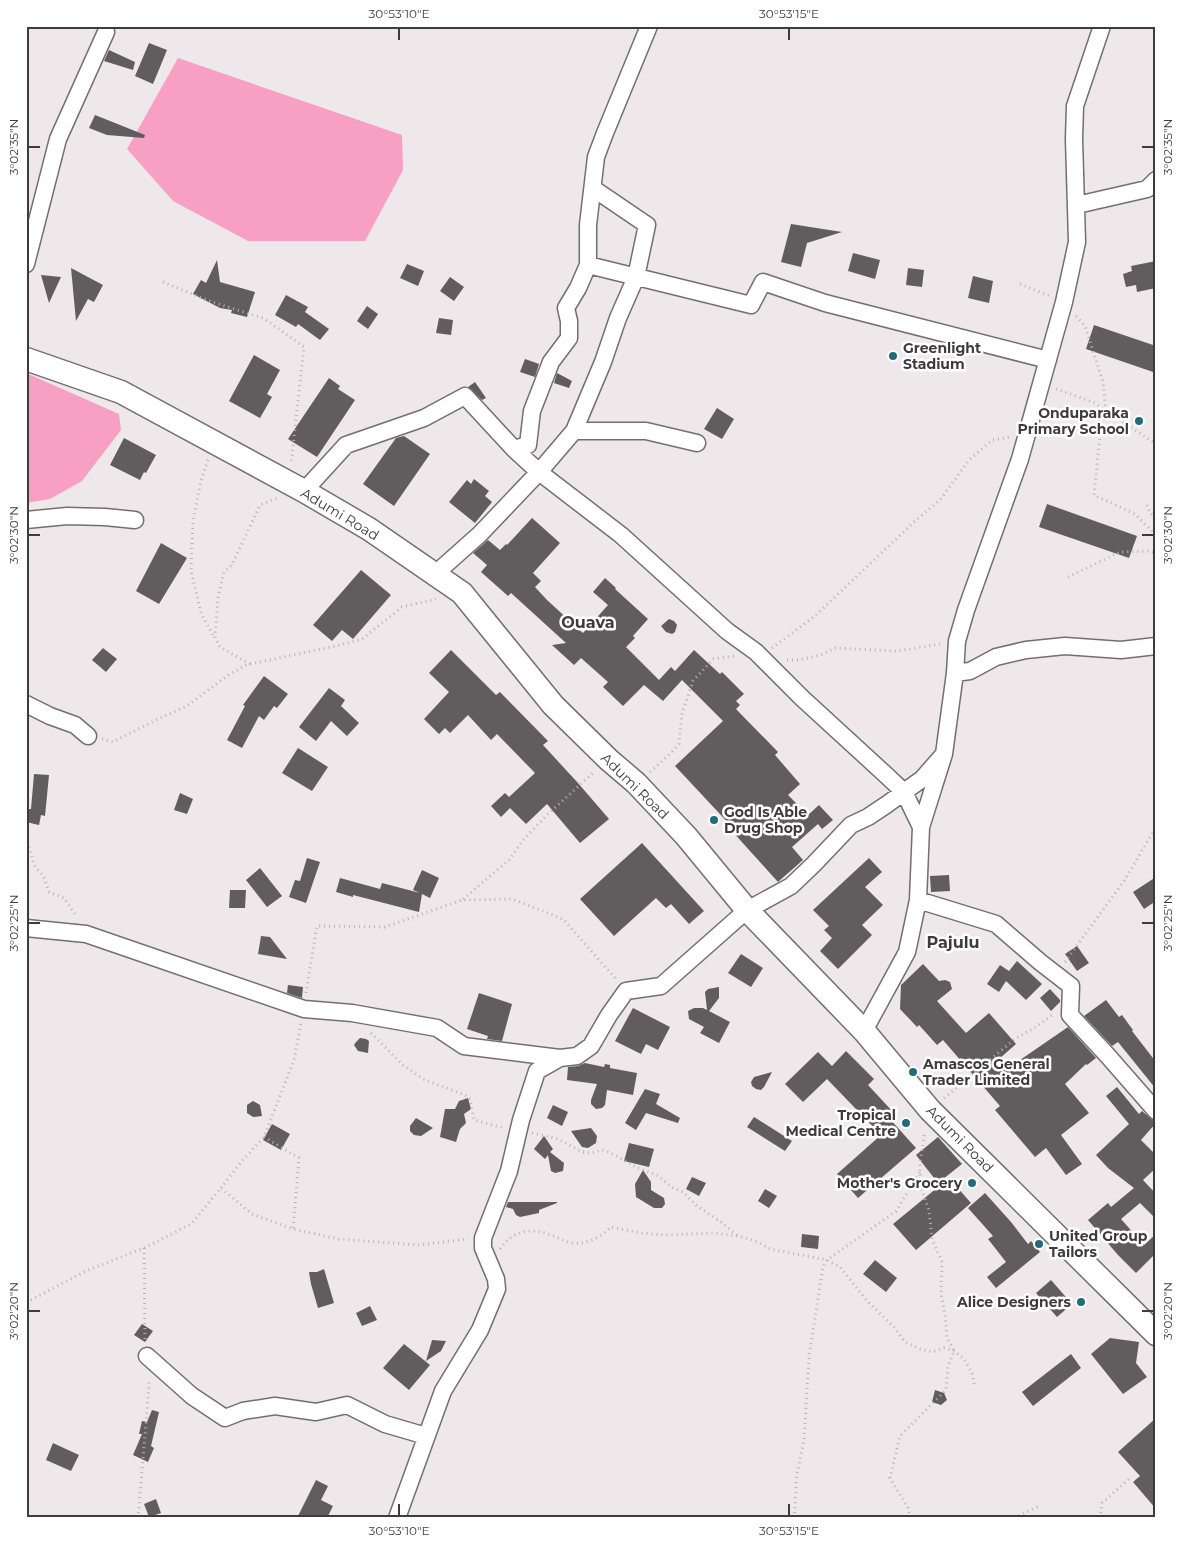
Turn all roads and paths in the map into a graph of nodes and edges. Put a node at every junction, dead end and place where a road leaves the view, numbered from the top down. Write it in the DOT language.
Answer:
graph roads {
  1 [pos="649,26"];
  2 [pos="1102,26"];
  3 [pos="106,32"];
  4 [pos="1156,180"];
  5 [pos="594,190"];
  6 [pos="1077,205"];
  7 [pos="26,264"];
  8 [pos="588,265"];
  9 [pos="636,277"];
  10 [pos="163,282"];
  11 [pos="1020,284"];
  12 [pos="1064,302"];
  13 [pos="26,359"];
  14 [pos="1048,360"];
  15 [pos="1041,384"];
  16 [pos="1106,411"];
  17 [pos="574,430"];
  18 [pos="1027,434"];
  19 [pos="214,442"];
  20 [pos="697,442"];
  21 [pos="1156,444"];
  22 [pos="514,449"];
  23 [pos="538,472"];
  24 [pos="297,487"];
  25 [pos="1147,505"];
  26 [pos="1156,518"];
  27 [pos="26,520"];
  28 [pos="135,520"];
  29 [pos="1156,535"];
  30 [pos="1156,554"];
  31 [pos="434,575"];
  32 [pos="1068,577"];
  33 [pos="462,593"];
  34 [pos="214,637"];
  35 [pos="957,641"];
  36 [pos="1156,646"];
  37 [pos="756,652"];
  38 [pos="250,664"];
  39 [pos="955,673"];
  40 [pos="26,704"];
  41 [pos="88,736"];
  42 [pos="944,754"];
  43 [pos="609,760"];
  44 [pos="636,783"];
  45 [pos="904,792"];
  46 [pos="921,827"];
  47 [pos="26,837"];
  48 [pos="462,900"];
  49 [pos="918,900"];
  50 [pos="747,910"];
  51 [pos="26,928"];
  52 [pos="86,934"];
  53 [pos="626,991"];
  54 [pos="304,1009"];
  55 [pos="352,1013"];
  56 [pos="864,1031"];
  57 [pos="560,1058"];
  58 [pos="930,1110"];
  59 [pos="1156,1111"];
  60 [pos="519,1131"];
  61 [pos="264,1137"];
  62 [pos="920,1171"];
  63 [pos="221,1188"];
  64 [pos="293,1228"];
  65 [pos="738,1236"];
  66 [pos="483,1238"];
  67 [pos="144,1248"];
  68 [pos="827,1260"];
  69 [pos="496,1279"];
  70 [pos="26,1301"];
  71 [pos="1156,1334"];
  72 [pos="954,1351"];
  73 [pos="146,1356"];
  74 [pos="975,1388"];
  75 [pos="426,1436"];
  76 [pos="1129,1479"];
  77 [pos="1039,1506"];
  78 [pos="138,1518"];
  79 [pos="397,1518"];
  80 [pos="794,1518"];
  81 [pos="910,1518"];
  82 [pos="1014,1518"];
  83 [pos="1100,1518"];
  1 -- 5 [label="street"];
  2 -- 6 [label="street"];
  3 -- 7 [label="street"];
  4 -- 6 [label="street"];
  5 -- 8 [label="street"];
  5 -- 9 [label="street"];
  6 -- 12 [label="street"];
  8 -- 9 [label="street"];
  8 -- 22 [label="street"];
  9 -- 14 [label="street"];
  9 -- 17 [label="street"];
  10 -- 24 [label="path"];
  11 -- 12 [label="path"];
  12 -- 14 [label="street"];
  12 -- 16 [label="path"];
  13 -- 19 [label="main road, Adumi Road"];
  14 -- 15 [label="street"];
  15 -- 16 [label="path"];
  15 -- 18 [label="street"];
  16 -- 21 [label="path"];
  16 -- 29 [label="path"];
  17 -- 20 [label="street"];
  17 -- 23 [label="street"];
  18 -- 35 [label="street"];
  18 -- 37 [label="path"];
  19 -- 24 [label="main road, Adumi Road"];
  19 -- 34 [label="path"];
  22 -- 23 [label="street"];
  22 -- 24 [label="street"];
  23 -- 31 [label="street"];
  23 -- 37 [label="street"];
  24 -- 31 [label="main road, Adumi Road"];
  24 -- 34 [label="path"];
  25 -- 26 [label="path"];
  27 -- 28 [label="street"];
  30 -- 32 [label="path"];
  31 -- 33 [label="main road, Adumi Road"];
  33 -- 38 [label="path"];
  33 -- 43 [label="main road, Adumi Road"];
  34 -- 38 [label="path"];
  35 -- 37 [label="path"];
  35 -- 39 [label="street"];
  36 -- 39 [label="street"];
  37 -- 44 [label="path"];
  37 -- 45 [label="street"];
  38 -- 41 [label="path"];
  39 -- 42 [label="street"];
  40 -- 41 [label="street"];
  42 -- 45 [label="street"];
  42 -- 46 [label="street"];
  43 -- 44 [label="main road, Adumi Road"];
  43 -- 48 [label="path"];
  44 -- 50 [label="main road, Adumi Road"];
  45 -- 46 [label="street"];
  45 -- 50 [label="street"];
  46 -- 49 [label="street"];
  47 -- 52 [label="path"];
  48 -- 53 [label="path"];
  48 -- 54 [label="path"];
  49 -- 56 [label="street"];
  49 -- 59 [label="street"];
  50 -- 53 [label="street"];
  50 -- 56 [label="main road, Adumi Road"];
  51 -- 52 [label="street"];
  52 -- 54 [label="street"];
  53 -- 57 [label="street"];
  54 -- 55 [label="street"];
  54 -- 61 [label="path"];
  55 -- 57 [label="street"];
  55 -- 60 [label="path"];
  56 -- 58 [label="main road, Adumi Road"];
  57 -- 60 [label="street"];
  58 -- 62 [label="path"];
  58 -- 71 [label="main road, Adumi Road"];
  60 -- 65 [label="path"];
  60 -- 66 [label="street"];
  61 -- 63 [label="path"];
  61 -- 64 [label="path"];
  62 -- 68 [label="path"];
  62 -- 72 [label="path"];
  63 -- 64 [label="path"];
  63 -- 67 [label="path"];
  64 -- 66 [label="path"];
  65 -- 68 [label="path"];
  65 -- 69 [label="path"];
  66 -- 69 [label="street"];
  67 -- 70 [label="path"];
  67 -- 73 [label="path"];
  68 -- 72 [label="path"];
  68 -- 80 [label="path"];
  69 -- 75 [label="street"];
  72 -- 74 [label="path"];
  72 -- 81 [label="path"];
  73 -- 75 [label="street"];
  73 -- 78 [label="path"];
  75 -- 79 [label="street"];
  76 -- 83 [label="path"];
  77 -- 82 [label="path"];
}
